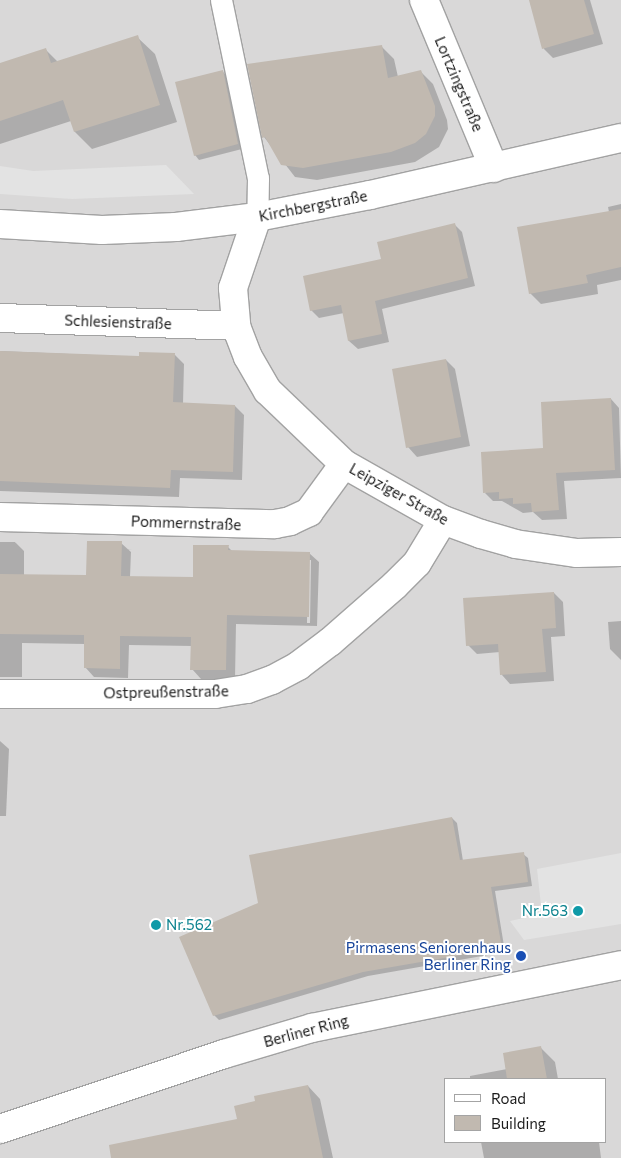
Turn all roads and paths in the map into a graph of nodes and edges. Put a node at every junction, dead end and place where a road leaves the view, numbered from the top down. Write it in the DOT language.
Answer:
graph roads {
  1 [pos="221,0"];
  2 [pos="424,0"];
  3 [pos="621,138"];
  4 [pos="494,168"];
  5 [pos="257,217"];
  6 [pos="0,224"];
  7 [pos="0,318"];
  8 [pos="236,326"];
  9 [pos="344,464"];
  10 [pos="0,517"];
  11 [pos="443,520"];
  12 [pos="621,552"];
  13 [pos="0,694"];
  14 [pos="621,965"];
  15 [pos="0,1129"];
  1 -- 5 [label="lane"];
  2 -- 4 [label="street, Lortzingstraße"];
  3 -- 4 [label="street, Kirchbergstraße"];
  4 -- 5 [label="street, Kirchbergstraße"];
  5 -- 6 [label="street, Kirchbergstraße"];
  5 -- 8 [label="street, Leipziger Straße"];
  7 -- 8 [label="street, Schlesienstraße"];
  8 -- 9 [label="street, Leipziger Straße"];
  9 -- 10 [label="street, Pommernstraße"];
  9 -- 11 [label="street, Leipziger Straße"];
  11 -- 12 [label="street, Leipziger Straße"];
  11 -- 13 [label="street, Ostpreußenstraße"];
  14 -- 15 [label="street, Berliner Ring"];
}
